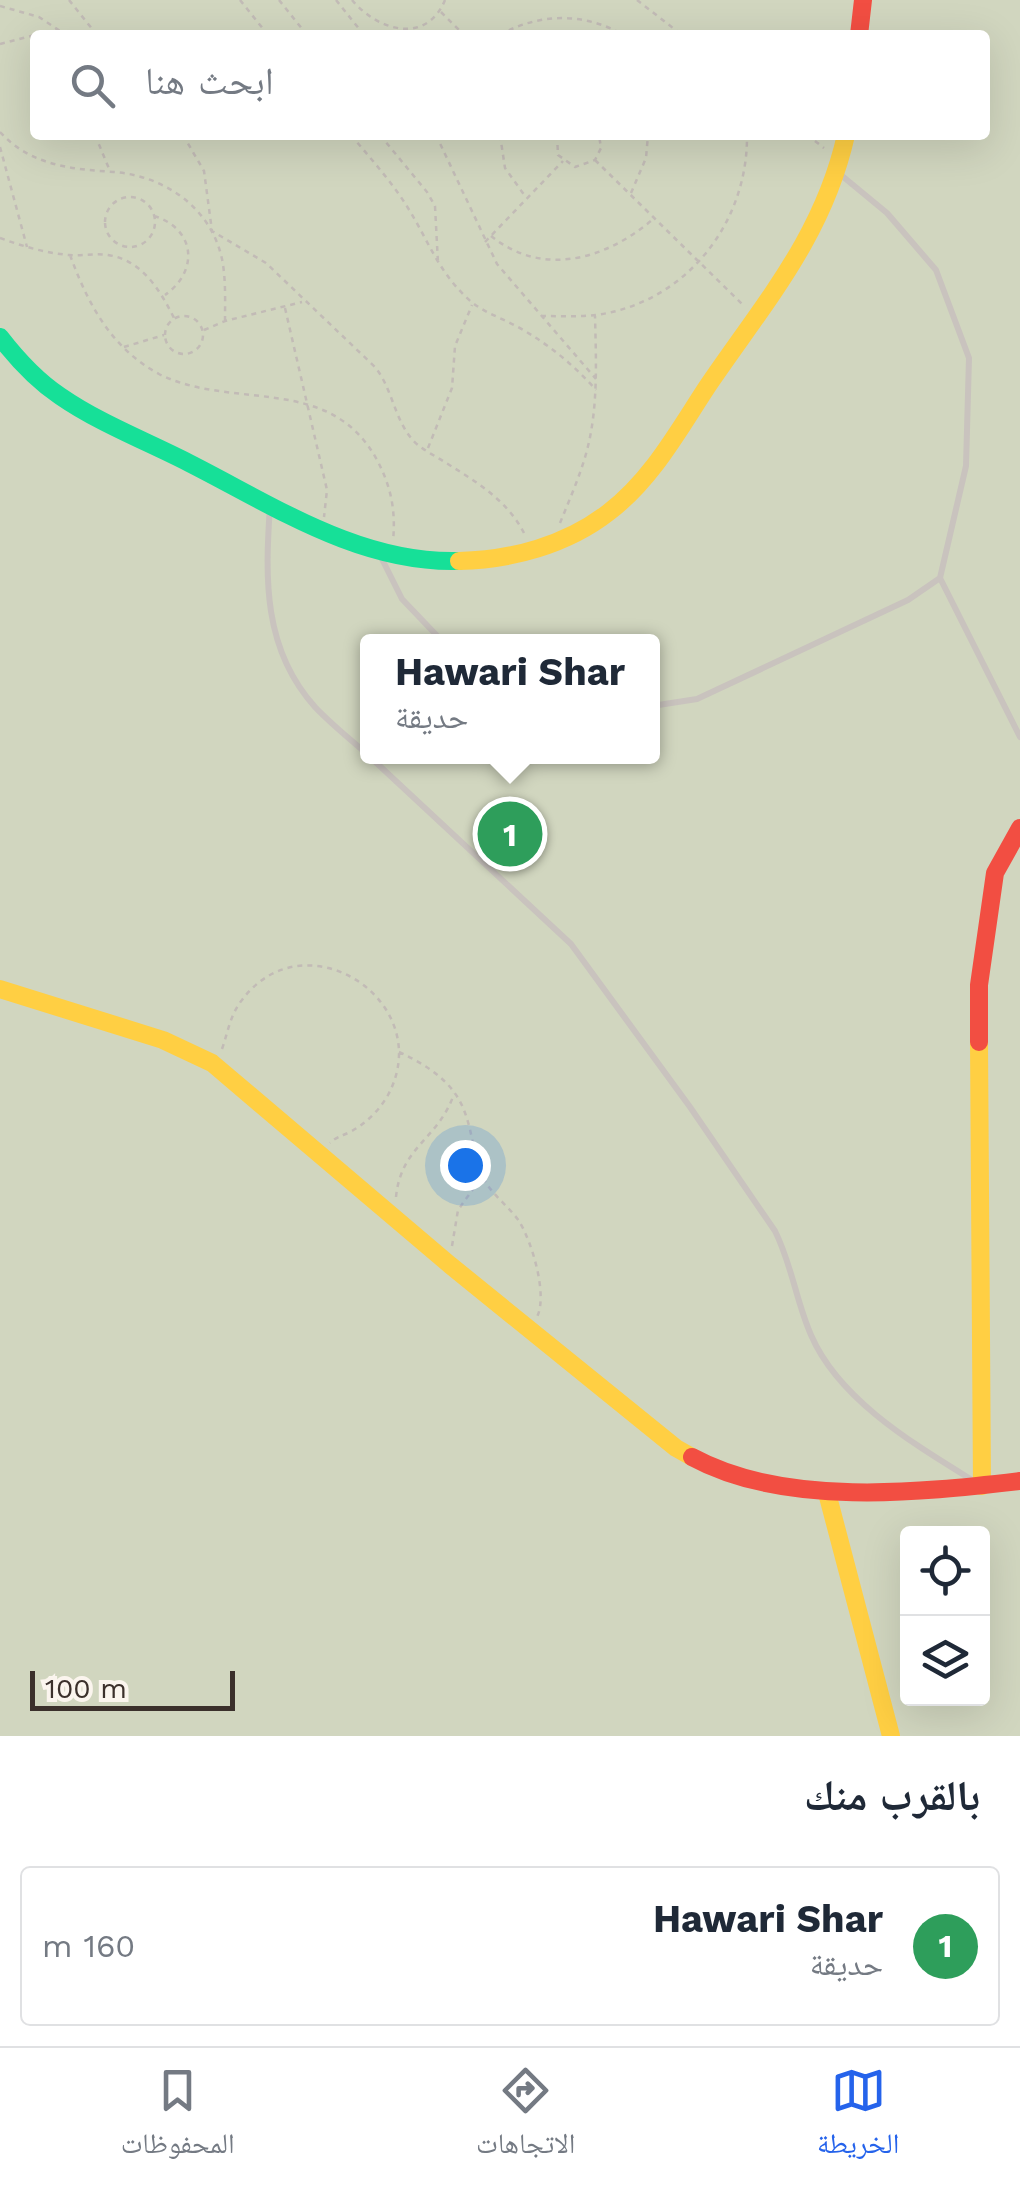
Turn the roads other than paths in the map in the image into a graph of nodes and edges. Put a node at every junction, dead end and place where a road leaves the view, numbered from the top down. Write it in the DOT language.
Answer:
graph roads {
  1 [pos="863,0"];
  2 [pos="860,30"];
  3 [pos="845,140"];
  4 [pos="840,168"];
  5 [pos="0,337"];
  6 [pos="270,506"];
  7 [pos="385,555"];
  8 [pos="940,578"];
  9 [pos="434,634"];
  10 [pos="660,705"];
  11 [pos="1020,737"];
  12 [pos="360,748"];
  13 [pos="377,764"];
  14 [pos="1020,828"];
  15 [pos="0,989"];
  16 [pos="1020,1481"];
  17 [pos="982,1486"];
  18 [pos="827,1493"];
  19 [pos="892,1736"];
  1 -- 2 [label="street"];
  3 -- 4 [label="street"];
  4 -- 7 [label="street"];
  4 -- 8 [label="lane"];
  5 -- 6 [label="street"];
  6 -- 7 [label="street"];
  6 -- 12 [label="lane"];
  7 -- 9 [label="lane"];
  8 -- 10 [label="lane"];
  8 -- 11 [label="lane"];
  13 -- 17 [label="lane"];
  14 -- 17 [label="street"];
  15 -- 18 [label="street"];
  16 -- 17 [label="street"];
  17 -- 18 [label="street"];
  18 -- 19 [label="street"];
}
